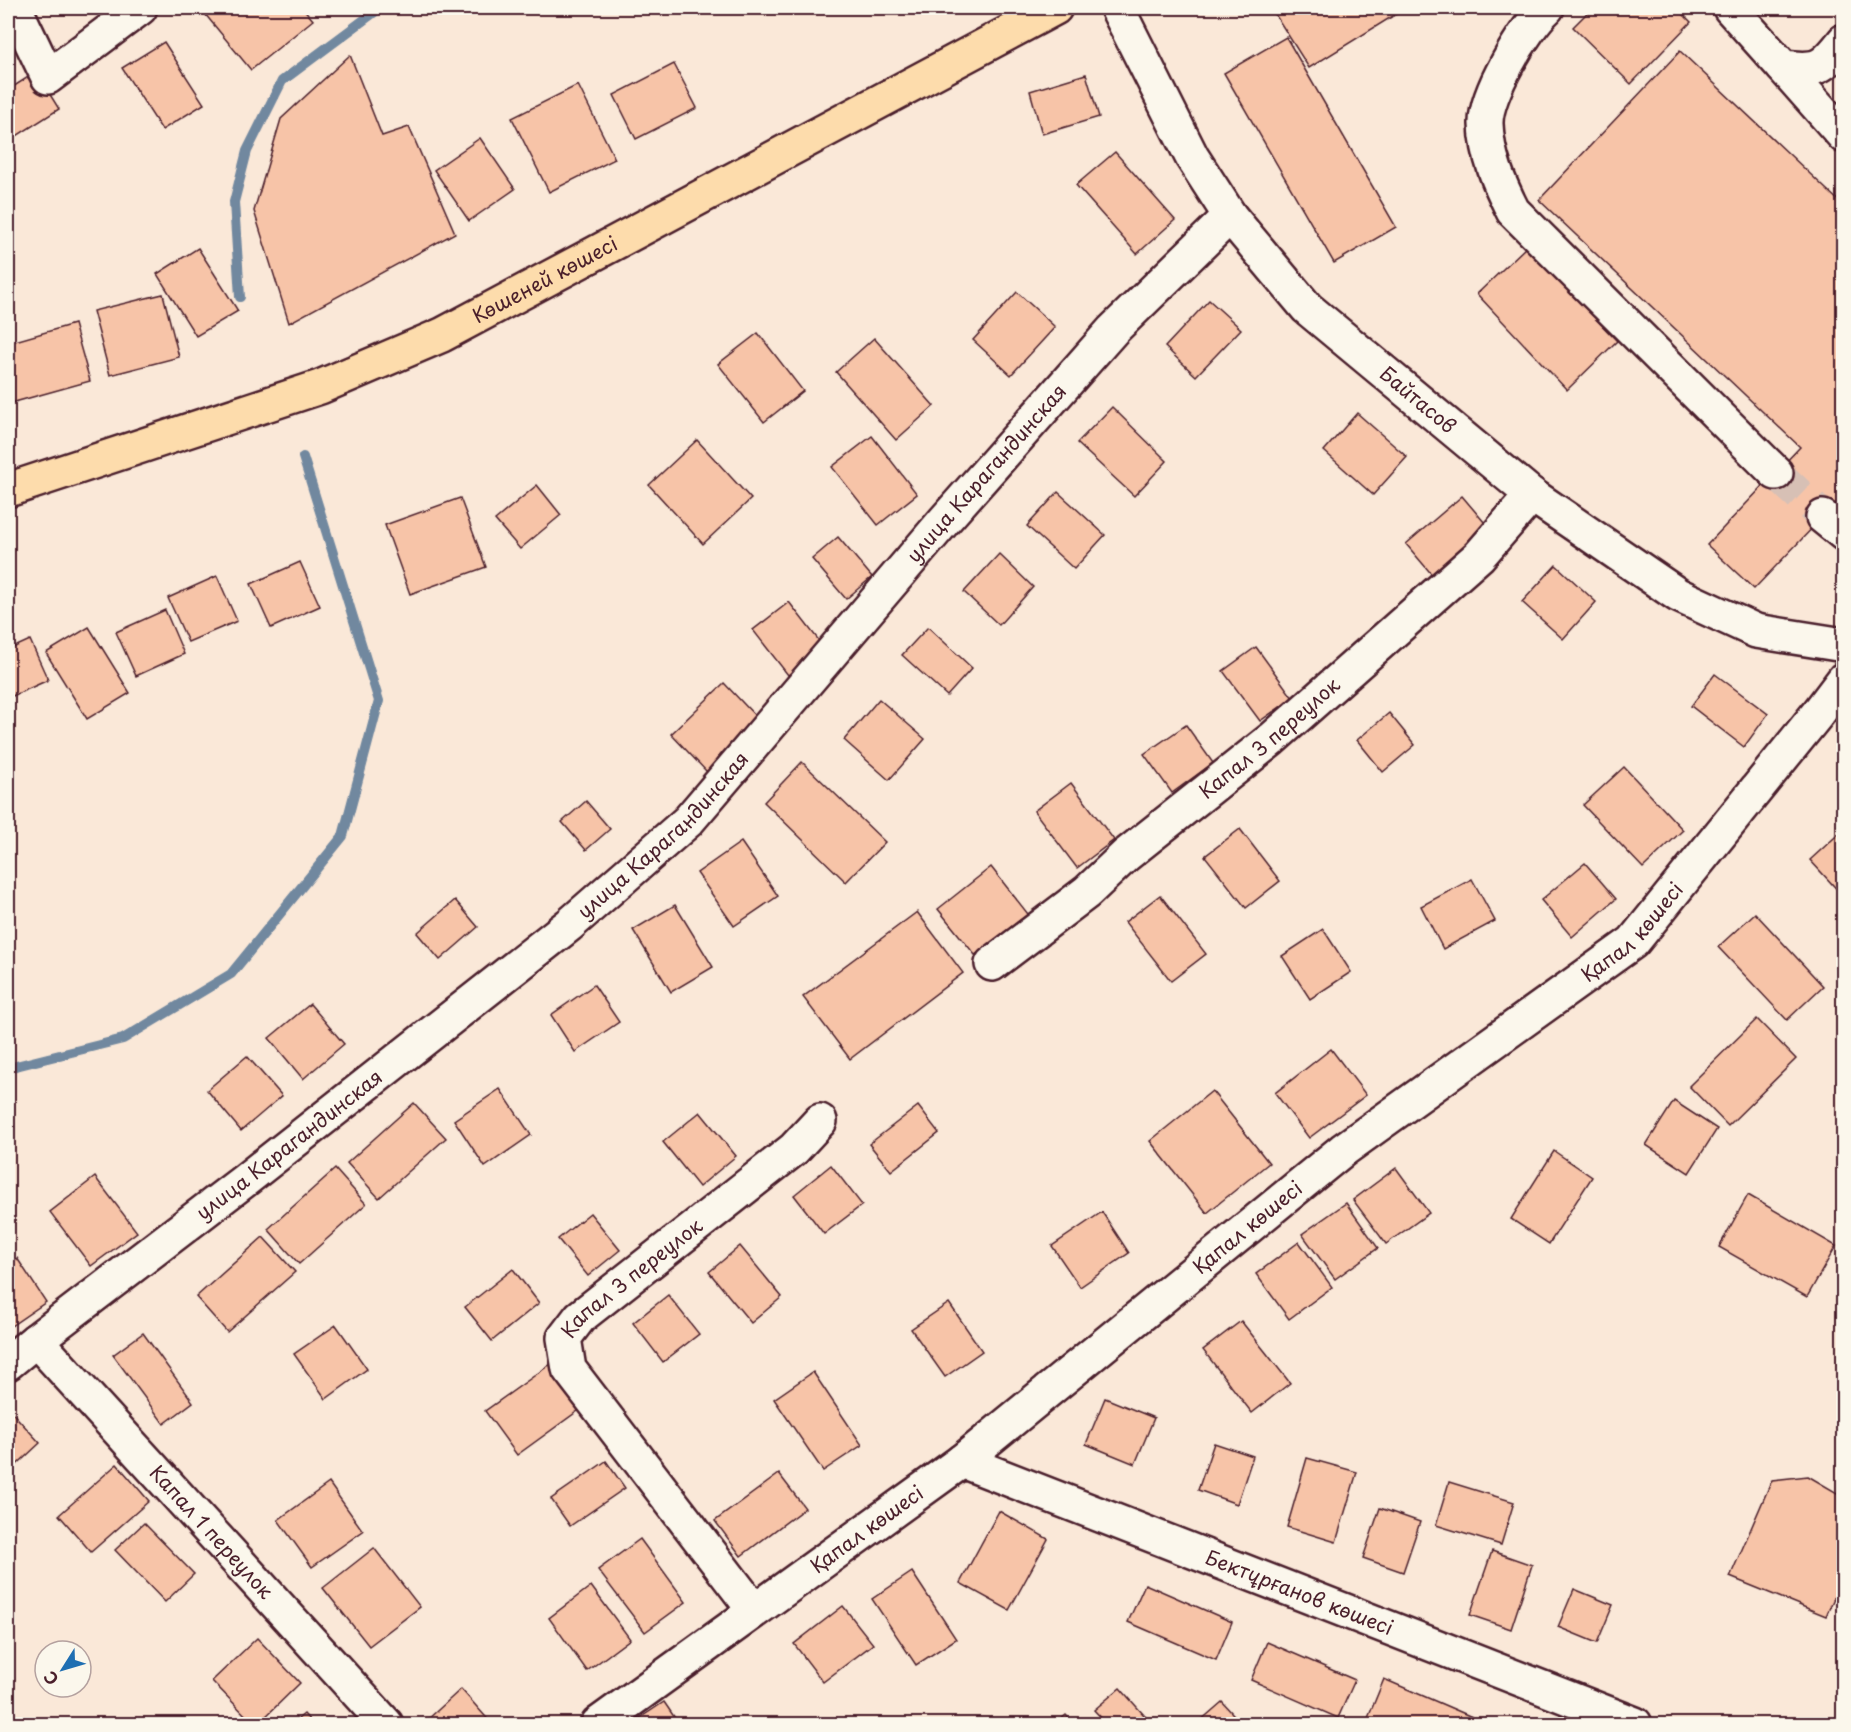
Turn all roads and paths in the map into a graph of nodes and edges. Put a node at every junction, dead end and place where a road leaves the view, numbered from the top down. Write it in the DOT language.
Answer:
graph roads {
  1 [pos="15,8"];
  2 [pos="140,8"];
  3 [pos="1055,8"];
  4 [pos="1117,8"];
  5 [pos="1547,8"];
  6 [pos="1730,8"];
  7 [pos="1844,41"];
  8 [pos="1783,67"];
  9 [pos="1844,136"];
  10 [pos="1230,216"];
  11 [pos="1776,473"];
  12 [pos="8,490"];
  13 [pos="1532,495"];
  14 [pos="1844,645"];
  15 [pos="1844,679"];
  16 [pos="992,964"];
  17 [pos="820,1121"];
  18 [pos="36,1340"];
  19 [pos="8,1363"];
  20 [pos="962,1461"];
  21 [pos="754,1610"];
  22 [pos="386,1725"];
  23 [pos="598,1725"];
  24 [pos="1635,1725"];
  1 -- 2 [label="street"];
  3 -- 12 [label="main road, Көшеней көшесі"];
  4 -- 10 [label="street, Байтасов"];
  5 -- 11 [label="street"];
  6 -- 8 [label="street"];
  7 -- 8 [label="street"];
  8 -- 9 [label="street"];
  10 -- 13 [label="street, Байтасов"];
  10 -- 18 [label="street, улица Карагандинская"];
  13 -- 14 [label="street, Байтасов"];
  13 -- 16 [label="street, Капал 3 переулок"];
  15 -- 20 [label="street, Қапал көшесі"];
  17 -- 21 [label="street, Капал 3 переулок"];
  18 -- 19 [label="street, улица Карагандинская"];
  18 -- 22 [label="street, Капал 1 переулок"];
  20 -- 21 [label="street, Қапал көшесі"];
  20 -- 24 [label="street, Бектұрғанов көшесі"];
  21 -- 23 [label="street, Қапал көшесі"];
}
